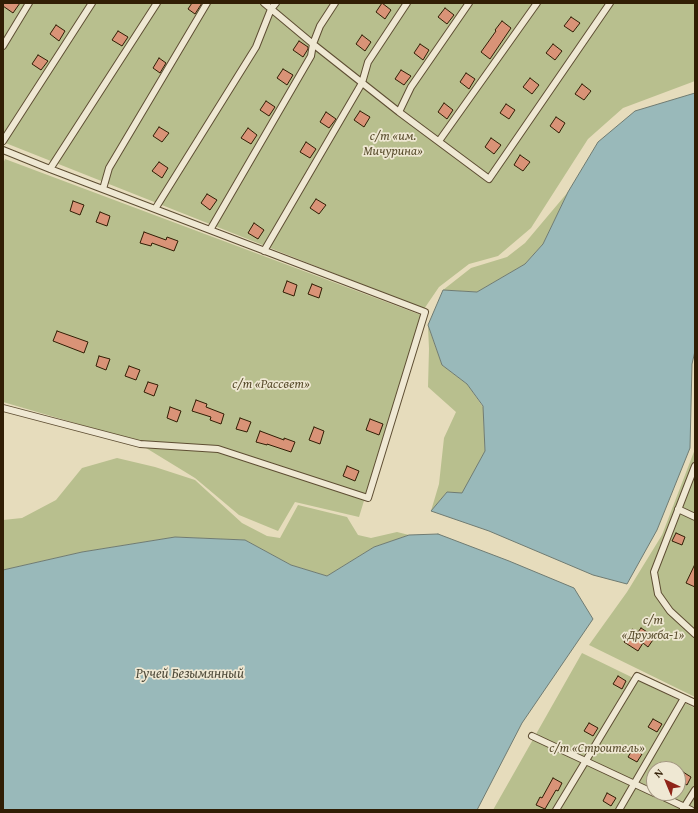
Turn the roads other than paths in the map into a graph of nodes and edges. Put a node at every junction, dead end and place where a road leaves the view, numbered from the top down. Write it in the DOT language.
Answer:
graph roads {
  1 [pos="29,3"];
  2 [pos="92,3"];
  3 [pos="157,3"];
  4 [pos="207,3"];
  5 [pos="264,3"];
  6 [pos="276,3"];
  7 [pos="335,3"];
  8 [pos="407,3"];
  9 [pos="469,3"];
  10 [pos="537,3"];
  11 [pos="610,3"];
  12 [pos="271,9"];
  13 [pos="313,44"];
  14 [pos="3,46"];
  15 [pos="362,83"];
  16 [pos="399,112"];
  17 [pos="3,141"];
  18 [pos="439,142"];
  19 [pos="3,150"];
  20 [pos="50,169"];
  21 [pos="103,189"];
  22 [pos="155,209"];
  23 [pos="210,230"];
  24 [pos="264,251"];
  25 [pos="3,408"];
  26 [pos="695,466"];
  27 [pos="678,509"];
  28 [pos="695,517"];
  29 [pos="695,634"];
  30 [pos="684,698"];
  31 [pos="695,703"];
  32 [pos="532,736"];
  33 [pos="586,760"];
  34 [pos="634,783"];
  35 [pos="646,789"];
  36 [pos="695,790"];
  37 [pos="670,801"];
  38 [pos="686,809"];
  39 [pos="556,810"];
  40 [pos="619,810"];
  1 -- 14 [label="lane"];
  2 -- 17 [label="lane"];
  3 -- 20 [label="lane"];
  4 -- 21 [label="lane"];
  5 -- 12 [label="lane"];
  6 -- 12 [label="lane"];
  7 -- 13 [label="lane"];
  8 -- 15 [label="lane"];
  9 -- 16 [label="lane"];
  10 -- 18 [label="lane"];
  11 -- 18 [label="lane"];
  12 -- 13 [label="lane"];
  12 -- 22 [label="lane"];
  13 -- 15 [label="lane"];
  13 -- 23 [label="lane"];
  15 -- 16 [label="lane"];
  15 -- 24 [label="lane"];
  16 -- 18 [label="lane"];
  19 -- 20 [label="lane"];
  20 -- 21 [label="lane"];
  21 -- 22 [label="lane"];
  22 -- 23 [label="lane"];
  23 -- 24 [label="lane"];
  24 -- 25 [label="lane"];
  26 -- 27 [label="lane"];
  27 -- 28 [label="lane"];
  27 -- 29 [label="lane"];
  30 -- 31 [label="lane"];
  30 -- 33 [label="lane"];
  30 -- 34 [label="lane"];
  32 -- 33 [label="lane"];
  33 -- 34 [label="lane"];
  33 -- 39 [label="lane"];
  34 -- 35 [label="lane"];
  34 -- 40 [label="lane"];
  36 -- 38 [label="lane"];
  37 -- 38 [label="lane"];
}
